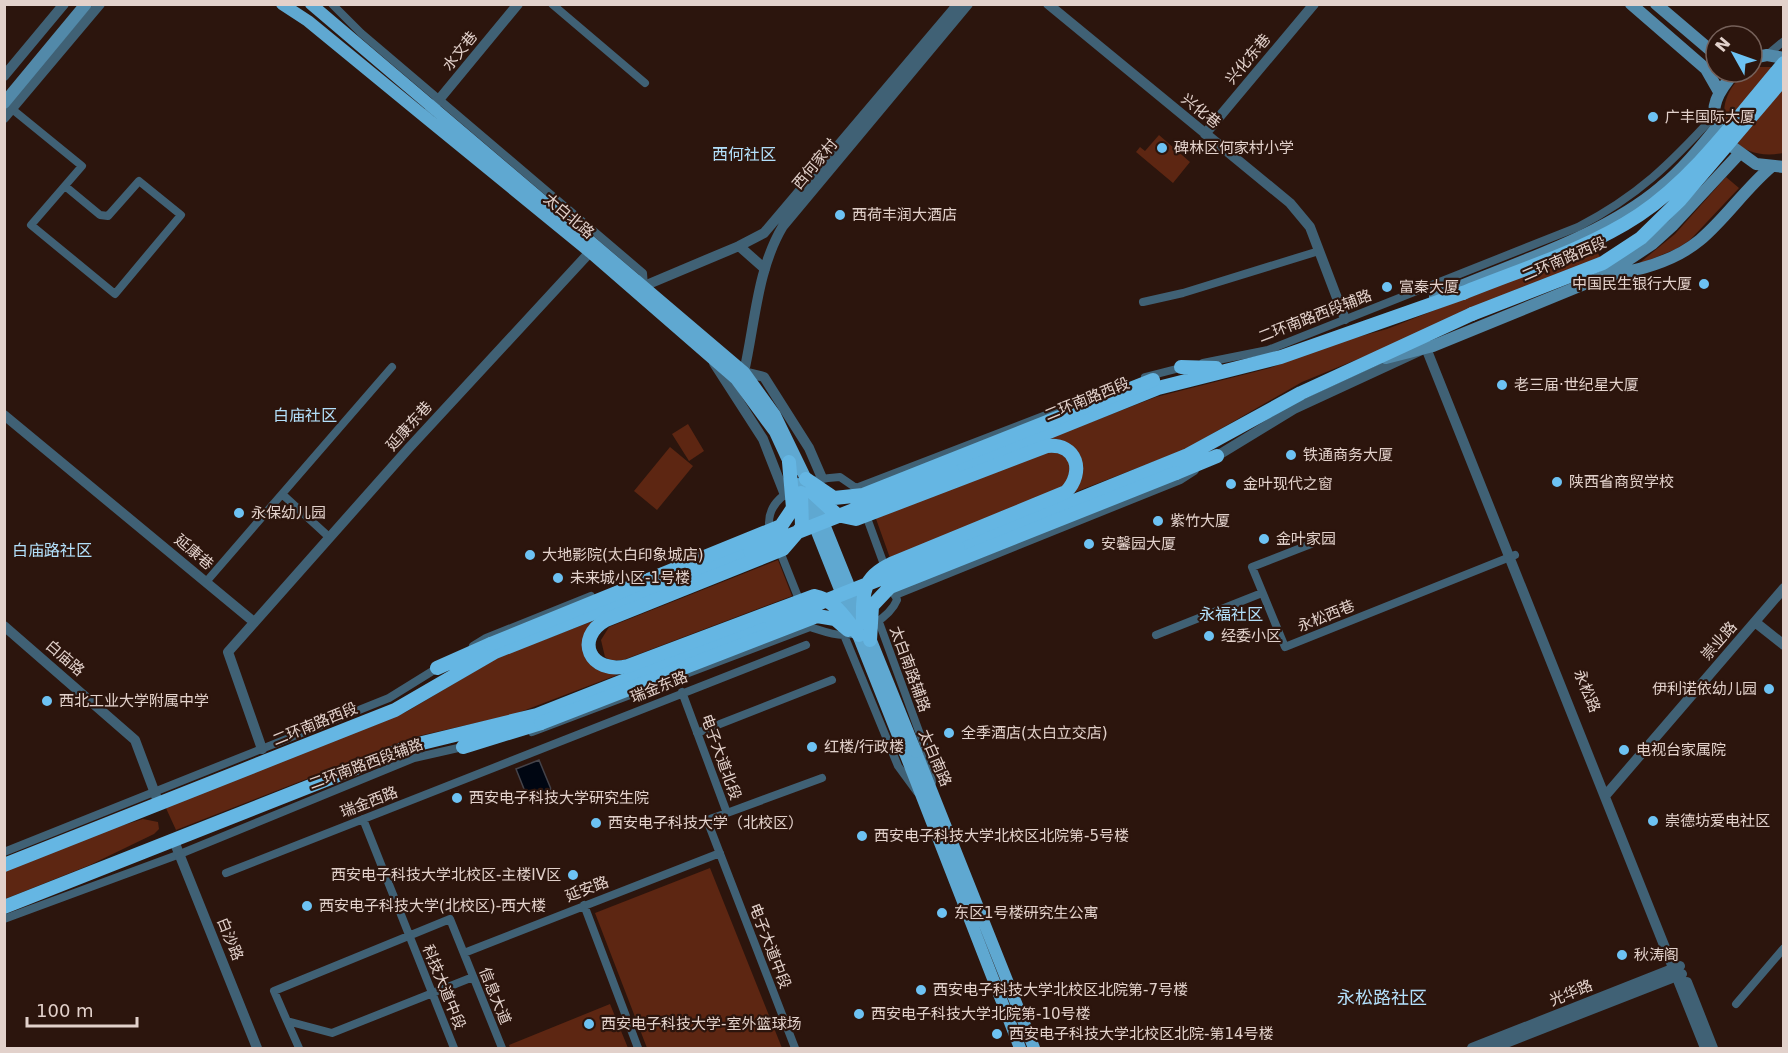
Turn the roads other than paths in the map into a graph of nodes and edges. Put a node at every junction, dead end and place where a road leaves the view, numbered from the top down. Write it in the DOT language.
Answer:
graph roads {
  1 [pos="64,4"];
  2 [pos="77,4"];
  3 [pos="86,4"];
  4 [pos="100,4"];
  5 [pos="282,4"];
  6 [pos="311,4"];
  7 [pos="332,4"];
  8 [pos="518,4"];
  9 [pos="552,4"];
  10 [pos="958,4"];
  11 [pos="968,4"];
  12 [pos="1048,4"];
  13 [pos="1314,4"];
  14 [pos="1631,4"];
  15 [pos="1656,4"];
  16 [pos="1784,41"];
  17 [pos="1704,44"];
  18 [pos="1779,57"];
  19 [pos="1764,58"];
  20 [pos="4,76"];
  21 [pos="1784,78"];
  22 [pos="645,83"];
  23 [pos="1724,84"];
  24 [pos="1718,90"];
  25 [pos="4,91"];
  26 [pos="8,106"];
  27 [pos="433,108"];
  28 [pos="4,118"];
  29 [pos="1716,121"];
  30 [pos="1206,134"];
  31 [pos="1739,154"];
  32 [pos="1777,167"];
  33 [pos="65,186"];
  34 [pos="740,246"];
  35 [pos="1319,251"];
  36 [pos="590,252"];
  37 [pos="765,269"];
  38 [pos="1604,276"];
  39 [pos="644,286"];
  40 [pos="1425,288"];
  41 [pos="1458,291"];
  42 [pos="1143,302"];
  43 [pos="1345,319"];
  44 [pos="1429,347"];
  45 [pos="709,355"];
  46 [pos="1362,363"];
  47 [pos="392,367"];
  48 [pos="1181,368"];
  49 [pos="1236,368"];
  50 [pos="744,372"];
  51 [pos="1155,384"];
  52 [pos="4,415"];
  53 [pos="1033,450"];
  54 [pos="1004,451"];
  55 [pos="1216,456"];
  56 [pos="789,462"];
  57 [pos="984,471"];
  58 [pos="822,478"];
  59 [pos="804,487"];
  60 [pos="856,488"];
  61 [pos="282,494"];
  62 [pos="785,495"];
  63 [pos="1048,501"];
  64 [pos="1014,515"];
  65 [pos="1032,519"];
  66 [pos="770,524"];
  67 [pos="329,537"];
  68 [pos="1311,544"];
  69 [pos="1513,556"];
  70 [pos="206,582"];
  71 [pos="1784,588"];
  72 [pos="1262,593"];
  73 [pos="895,594"];
  74 [pos="658,599"];
  75 [pos="630,600"];
  76 [pos="615,616"];
  77 [pos="254,622"];
  78 [pos="879,622"];
  79 [pos="1755,622"];
  80 [pos="4,626"];
  81 [pos="810,627"];
  82 [pos="844,635"];
  83 [pos="863,635"];
  84 [pos="1156,635"];
  85 [pos="806,645"];
  86 [pos="1784,645"];
  87 [pos="493,648"];
  88 [pos="671,650"];
  89 [pos="638,662"];
  90 [pos="658,666"];
  91 [pos="437,668"];
  92 [pos="832,680"];
  93 [pos="682,692"];
  94 [pos="539,719"];
  95 [pos="697,733"];
  96 [pos="463,741"];
  97 [pos="262,749"];
  98 [pos="910,752"];
  99 [pos="522,756"];
  100 [pos="822,778"];
  101 [pos="1608,793"];
  102 [pos="934,794"];
  103 [pos="157,798"];
  104 [pos="921,798"];
  105 [pos="727,813"];
  106 [pos="363,819"];
  107 [pos="174,841"];
  108 [pos="4,852"];
  109 [pos="720,853"];
  110 [pos="180,854"];
  111 [pos="4,865"];
  112 [pos="226,873"];
  113 [pos="584,905"];
  114 [pos="4,907"];
  115 [pos="4,919"];
  116 [pos="409,936"];
  117 [pos="1784,948"];
  118 [pos="464,953"];
  119 [pos="1678,971"];
  120 [pos="473,977"];
  121 [pos="431,993"];
  122 [pos="1736,1004"];
  123 [pos="287,1021"];
  124 [pos="257,1048"];
  125 [pos="299,1048"];
  126 [pos="454,1048"];
  127 [pos="502,1048"];
  128 [pos="638,1048"];
  129 [pos="795,1048"];
  130 [pos="1020,1048"];
  131 [pos="1034,1048"];
  132 [pos="1472,1048"];
  133 [pos="1492,1048"];
  134 [pos="1705,1048"];
  135 [pos="1713,1048"];
  1 -- 20 [label="street"];
  2 -- 25 [label="main road"];
  3 -- 26 [label="main road"];
  4 -- 26 [label="street"];
  5 -- 27 [label="main road, 太白北路"];
  6 -- 27 [label="main road, 太白北路"];
  7 -- 27 [label="street"];
  8 -- 27 [label="street, 水文巷"];
  9 -- 22 [label="street"];
  10 -- 34 [label="street, 西何家村"];
  11 -- 37 [label="street, 西何家村"];
  12 -- 30 [label="street, 兴化巷"];
  13 -- 30 [label="street, 兴化东巷"];
  14 -- 24 [label="main road"];
  15 -- 17 [label="main road"];
  16 -- 18 [label="street"];
  18 -- 19 [label="main road"];
  18 -- 41 [label="highway, 二环南路西段, bridge"];
  21 -- 46 [label="highway, 二环南路西段, bridge"];
  23 -- 24 [label="main road"];
  24 -- 29 [label="main road"];
  26 -- 28 [label="street"];
  26 -- 33 [label="street"];
  27 -- 36 [label="main road, 太白北路"];
  27 -- 39 [label="main road, 太白北路"];
  29 -- 31 [label="main road"];
  29 -- 40 [label="street, 二环南路西段辅路"];
  29 -- 41 [label="main road, 二环南路西段"];
  30 -- 35 [label="street, 兴化巷"];
  31 -- 32 [label="main road"];
  31 -- 38 [label="main road"];
  32 -- 38 [label="main road"];
  33 -- 33 [label="street"];
  34 -- 37 [label="street"];
  34 -- 39 [label="street, 西何家村"];
  35 -- 42 [label="street"];
  35 -- 43 [label="street, 兴化巷"];
  36 -- 45 [label="main road, 太白北路"];
  36 -- 67 [label="street, 延康东巷"];
  37 -- 50 [label="street, 西何家村"];
  38 -- 44 [label="main road"];
  39 -- 50 [label="main road, 太白北路"];
  40 -- 41 [label="main road"];
  40 -- 43 [label="street, 二环南路西段辅路"];
  41 -- 49 [label="highway, 二环南路西段"];
  43 -- 48 [label="street, 二环南路西段辅路"];
  44 -- 46 [label="main road"];
  44 -- 55 [label="street"];
  44 -- 69 [label="street, 永松路"];
  45 -- 56 [label="main road, 太白北路"];
  45 -- 62 [label="street"];
  46 -- 65 [label="highway, 二环南路西段"];
  47 -- 61 [label="street"];
  48 -- 49 [label="highway"];
  48 -- 60 [label="street, 二环南路西段辅路"];
  49 -- 51 [label="highway"];
  50 -- 58 [label="street"];
  50 -- 59 [label="main road, 太白北路"];
  51 -- 54 [label="highway, 二环南路西段"];
  51 -- 59 [label="highway, bridge"];
  52 -- 70 [label="street, 延康巷"];
  53 -- 54 [label="highway"];
  53 -- 57 [label="highway, bridge"];
  53 -- 63 [label="highway, bridge"];
  54 -- 57 [label="highway"];
  54 -- 75 [label="highway, 二环南路西段, bridge"];
  55 -- 73 [label="street"];
  55 -- 83 [label="highway, bridge"];
  56 -- 59 [label="main road, 太白北路"];
  56 -- 87 [label="highway, bridge"];
  57 -- 59 [label="highway, bridge"];
  58 -- 60 [label="street"];
  58 -- 62 [label="street"];
  59 -- 74 [label="highway, bridge"];
  59 -- 83 [label="main road, 太白南路, bridge"];
  60 -- 73 [label="street"];
  61 -- 67 [label="street"];
  61 -- 70 [label="street"];
  62 -- 66 [label="street"];
  63 -- 64 [label="highway, bridge"];
  63 -- 65 [label="highway"];
  64 -- 65 [label="highway"];
  64 -- 83 [label="highway, bridge"];
  65 -- 90 [label="highway, 二环南路西段, bridge"];
  66 -- 81 [label="street"];
  66 -- 91 [label="street"];
  67 -- 77 [label="street, 延康东巷"];
  68 -- 72 [label="street, 永松西巷"];
  69 -- 72 [label="street, 永松西巷"];
  69 -- 101 [label="street, 永松路"];
  70 -- 77 [label="street, 延康巷"];
  71 -- 79 [label="street, 崇业路"];
  72 -- 84 [label="street"];
  73 -- 78 [label="street"];
  74 -- 75 [label="highway"];
  74 -- 76 [label="highway, bridge"];
  75 -- 76 [label="highway"];
  75 -- 87 [label="highway"];
  76 -- 89 [label="highway, bridge"];
  77 -- 97 [label="street"];
  78 -- 82 [label="street"];
  78 -- 102 [label="street, 太白南路辅路"];
  79 -- 86 [label="street"];
  79 -- 101 [label="street, 崇业路"];
  80 -- 103 [label="street, 白庙路"];
  81 -- 82 [label="street"];
  81 -- 96 [label="street, 二环南路西段辅路"];
  82 -- 104 [label="street"];
  83 -- 88 [label="highway, bridge"];
  83 -- 94 [label="highway, bridge"];
  83 -- 98 [label="main road, 太白南路, bridge"];
  85 -- 93 [label="street, 瑞金东路"];
  87 -- 91 [label="highway"];
  87 -- 103 [label="highway, 二环南路西段"];
  88 -- 89 [label="highway, bridge"];
  88 -- 90 [label="highway"];
  89 -- 90 [label="highway"];
  90 -- 94 [label="highway, 二环南路西段"];
  91 -- 97 [label="street"];
  92 -- 95 [label="street"];
  93 -- 95 [label="street, 电子大道北段"];
  93 -- 99 [label="street, 瑞金东路"];
  94 -- 96 [label="highway"];
  95 -- 105 [label="street, 电子大道北段"];
  96 -- 107 [label="highway"];
  96 -- 110 [label="street, 二环南路西段辅路"];
  97 -- 103 [label="street"];
  98 -- 102 [label="main road, 太白南路"];
  98 -- 104 [label="main road, 太白南路"];
  99 -- 106 [label="street, 瑞金西路"];
  100 -- 105 [label="street"];
  101 -- 119 [label="street, 永松路"];
  102 -- 131 [label="main road, 太白南路"];
  103 -- 108 [label="street"];
  103 -- 111 [label="highway, 二环南路西段"];
  104 -- 130 [label="main road, 太白南路"];
  105 -- 109 [label="street, 电子大道北段"];
  106 -- 112 [label="street, 瑞金西路"];
  106 -- 116 [label="street, 科技大道中段"];
  107 -- 110 [label="street, 白沙路"];
  107 -- 114 [label="highway"];
  109 -- 113 [label="street, 延安路"];
  109 -- 129 [label="street, 电子大道中段"];
  110 -- 115 [label="street, 二环南路西段辅路"];
  110 -- 124 [label="street, 白沙路"];
  113 -- 118 [label="street, 延安路"];
  113 -- 128 [label="street"];
  116 -- 118 [label="street, 信息大道"];
  116 -- 121 [label="street, 科技大道中段"];
  116 -- 123 [label="street"];
  117 -- 122 [label="street"];
  118 -- 120 [label="street, 信息大道"];
  119 -- 132 [label="street, 光华路"];
  119 -- 133 [label="street, 光华路"];
  119 -- 134 [label="street, 永松路"];
  119 -- 135 [label="street, 永松路"];
  120 -- 121 [label="street"];
  120 -- 127 [label="street, 信息大道"];
  121 -- 123 [label="street"];
  121 -- 126 [label="street, 科技大道中段"];
  123 -- 125 [label="street"];
}
